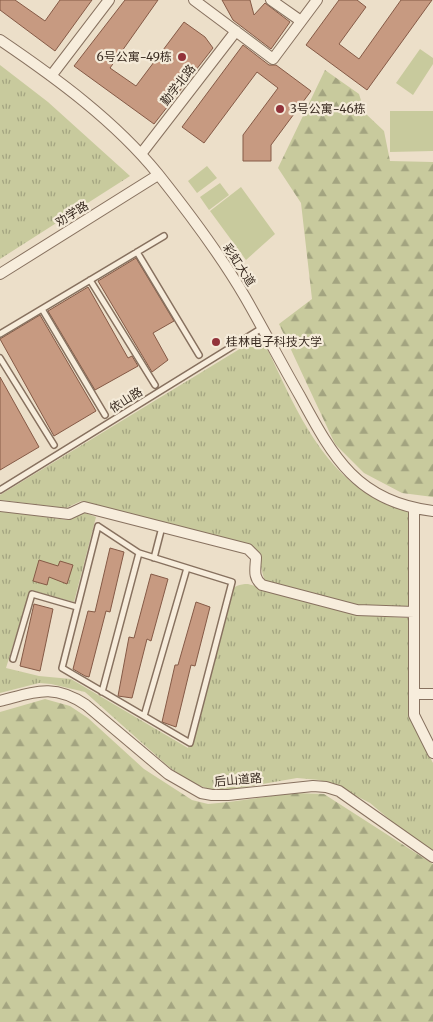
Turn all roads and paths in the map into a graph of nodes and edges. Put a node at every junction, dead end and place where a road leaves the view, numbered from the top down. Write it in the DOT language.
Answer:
graph roads {
  1 [pos="109,0"];
  2 [pos="194,0"];
  3 [pos="272,0"];
  4 [pos="317,0"];
  5 [pos="301,21"];
  6 [pos="236,31"];
  7 [pos="0,40"];
  8 [pos="51,76"];
  9 [pos="141,154"];
  10 [pos="158,174"];
  11 [pos="164,236"];
  12 [pos="137,252"];
  13 [pos="0,274"];
  14 [pos="90,280"];
  15 [pos="42,309"];
  16 [pos="262,328"];
  17 [pos="0,334"];
  18 [pos="199,355"];
  19 [pos="0,358"];
  20 [pos="155,385"];
  21 [pos="105,415"];
  22 [pos="54,445"];
  23 [pos="0,490"];
  24 [pos="0,506"];
  25 [pos="414,508"];
  26 [pos="433,511"];
  27 [pos="162,527"];
  28 [pos="139,554"];
  29 [pos="154,558"];
  30 [pos="187,568"];
  31 [pos="77,607"];
  32 [pos="414,612"];
  33 [pos="12,659"];
  34 [pos="102,692"];
  35 [pos="414,694"];
  36 [pos="433,694"];
  37 [pos="0,701"];
  38 [pos="144,716"];
  39 [pos="433,753"];
  40 [pos="433,857"];
  1 -- 8 [label="street"];
  2 -- 6 [label="street"];
  3 -- 5 [label="street"];
  4 -- 5 [label="street"];
  5 -- 6 [label="street"];
  6 -- 9 [label="street, 勤学北路"];
  7 -- 8 [label="street, 彩虹大道"];
  8 -- 9 [label="street, 彩虹大道"];
  9 -- 10 [label="street, 彩虹大道"];
  10 -- 13 [label="street, 劝学路"];
  10 -- 16 [label="street, 彩虹大道"];
  11 -- 12 [label="lane"];
  12 -- 14 [label="lane"];
  12 -- 18 [label="lane"];
  14 -- 15 [label="lane"];
  14 -- 20 [label="lane"];
  15 -- 17 [label="lane"];
  15 -- 21 [label="lane"];
  16 -- 23 [label="lane, 依山路"];
  16 -- 25 [label="street, 彩虹大道"];
  19 -- 22 [label="lane"];
  24 -- 27 [label="street"];
  25 -- 26 [label="street, 彩虹大道"];
  25 -- 32 [label="street"];
  27 -- 29 [label="lane"];
  27 -- 32 [label="street"];
  28 -- 29 [label="lane"];
  28 -- 31 [label="lane"];
  28 -- 34 [label="lane"];
  29 -- 30 [label="lane"];
  30 -- 38 [label="lane"];
  30 -- 38 [label="lane"];
  31 -- 33 [label="lane"];
  31 -- 34 [label="lane"];
  32 -- 35 [label="street"];
  34 -- 38 [label="lane"];
  35 -- 36 [label="street"];
  35 -- 39 [label="street"];
  37 -- 40 [label="street, 后山道路"];
}
